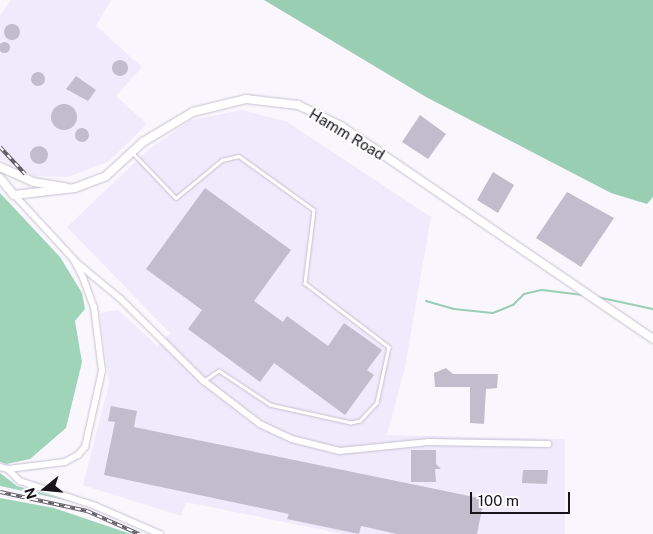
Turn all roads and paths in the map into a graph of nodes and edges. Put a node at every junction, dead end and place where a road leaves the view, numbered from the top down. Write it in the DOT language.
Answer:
graph roads {
  1 [pos="132,152"];
  2 [pos="0,167"];
  3 [pos="0,178"];
  4 [pos="75,188"];
  5 [pos="14,195"];
  6 [pos="74,260"];
  7 [pos="653,339"];
  8 [pos="204,381"];
  9 [pos="548,444"];
  10 [pos="0,467"];
  11 [pos="8,469"];
  12 [pos="160,534"];
  1 -- 4 [label="main road, Hamm Road"];
  1 -- 7 [label="main road, Hamm Road"];
  1 -- 8 [label="lane"];
  2 -- 4 [label="main road"];
  3 -- 5 [label="main road"];
  4 -- 5 [label="main road, Hamm Road"];
  5 -- 6 [label="street"];
  6 -- 8 [label="street"];
  6 -- 11 [label="street"];
  8 -- 9 [label="street"];
  10 -- 11 [label="street"];
  11 -- 12 [label="street"];
}
